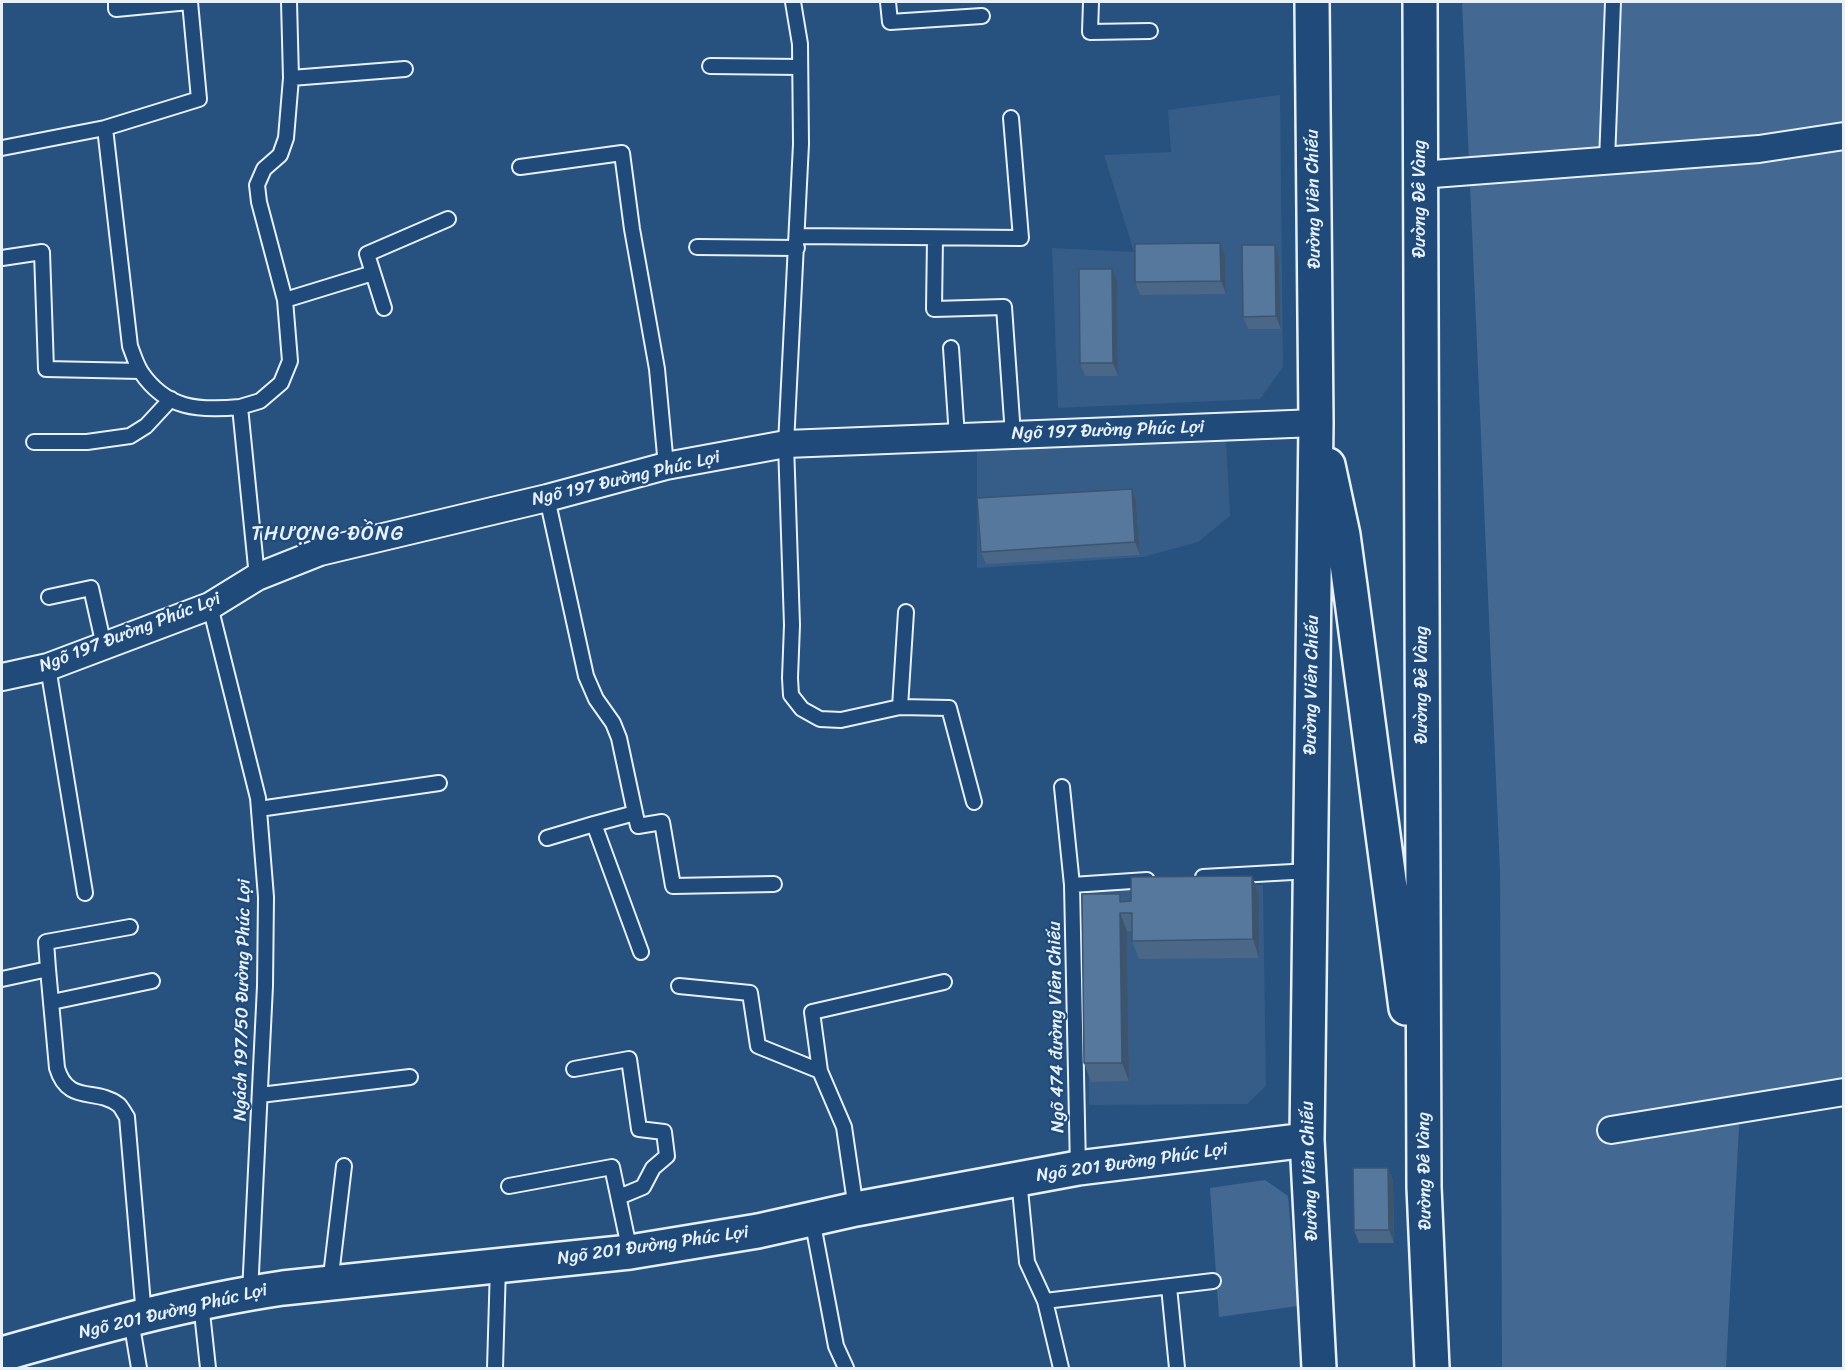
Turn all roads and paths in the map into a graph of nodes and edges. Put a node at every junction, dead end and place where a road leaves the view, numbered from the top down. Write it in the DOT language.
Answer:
graph roads {
  1 [pos="116,2"];
  2 [pos="189,2"];
  3 [pos="289,2"];
  4 [pos="794,2"];
  5 [pos="888,2"];
  6 [pos="1091,2"];
  7 [pos="1312,2"];
  8 [pos="1420,2"];
  9 [pos="1613,2"];
  10 [pos="982,16"];
  11 [pos="1150,31"];
  12 [pos="710,66"];
  13 [pos="800,67"];
  14 [pos="405,69"];
  15 [pos="291,78"];
  16 [pos="1011,118"];
  17 [pos="105,128"];
  18 [pos="1844,136"];
  19 [pos="2,148"];
  20 [pos="1607,160"];
  21 [pos="520,167"];
  22 [pos="1420,175"];
  23 [pos="448,219"];
  24 [pos="935,238"];
  25 [pos="797,242"];
  26 [pos="697,247"];
  27 [pos="2,258"];
  28 [pos="373,273"];
  29 [pos="285,300"];
  30 [pos="384,308"];
  31 [pos="951,348"];
  32 [pos="140,371"];
  33 [pos="171,399"];
  34 [pos="240,407"];
  35 [pos="1316,423"];
  36 [pos="1013,435"];
  37 [pos="957,437"];
  38 [pos="34,442"];
  39 [pos="786,444"];
  40 [pos="666,466"];
  41 [pos="547,498"];
  42 [pos="257,577"];
  43 [pos="49,597"];
  44 [pos="210,606"];
  45 [pos="906,612"];
  46 [pos="104,645"];
  47 [pos="48,667"];
  48 [pos="2,678"];
  49 [pos="900,707"];
  50 [pos="439,783"];
  51 [pos="1062,787"];
  52 [pos="974,802"];
  53 [pos="259,809"];
  54 [pos="635,813"];
  55 [pos="594,824"];
  56 [pos="547,838"];
  57 [pos="1310,871"];
  58 [pos="1191,878"];
  59 [pos="1155,880"];
  60 [pos="774,884"];
  61 [pos="1072,885"];
  62 [pos="85,893"];
  63 [pos="130,927"];
  64 [pos="641,952"];
  65 [pos="48,969"];
  66 [pos="2,979"];
  67 [pos="152,981"];
  68 [pos="944,982"];
  69 [pos="678,986"];
  70 [pos="52,1002"];
  71 [pos="574,1069"];
  72 [pos="820,1071"];
  73 [pos="410,1077"];
  74 [pos="1844,1092"];
  75 [pos="260,1095"];
  76 [pos="1611,1130"];
  77 [pos="1307,1140"];
  78 [pos="1424,1145"];
  79 [pos="344,1166"];
  80 [pos="1078,1168"];
  81 [pos="1019,1179"];
  82 [pos="509,1186"];
  83 [pos="619,1197"];
  84 [pos="856,1209"];
  85 [pos="812,1219"];
  86 [pos="630,1252"];
  87 [pos="498,1266"];
  88 [pos="1213,1281"];
  89 [pos="330,1284"];
  90 [pos="1169,1287"];
  91 [pos="250,1293"];
  92 [pos="1045,1302"];
  93 [pos="201,1303"];
  94 [pos="137,1318"];
  95 [pos="2,1354"];
  96 [pos="139,1368"];
  97 [pos="208,1368"];
  98 [pos="495,1368"];
  99 [pos="846,1368"];
  100 [pos="1061,1368"];
  101 [pos="1178,1368"];
  102 [pos="1319,1368"];
  103 [pos="1432,1368"];
  1 -- 2 [label="lane"];
  2 -- 17 [label="lane"];
  3 -- 15 [label="lane"];
  4 -- 13 [label="lane"];
  5 -- 10 [label="lane"];
  6 -- 11 [label="lane"];
  7 -- 35 [label="main road, Đường Viên Chiếu"];
  8 -- 22 [label="main road, Đường Đê Vàng"];
  9 -- 20 [label="lane"];
  12 -- 13 [label="lane"];
  13 -- 25 [label="lane"];
  14 -- 15 [label="lane"];
  15 -- 29 [label="lane"];
  16 -- 24 [label="lane"];
  17 -- 19 [label="lane"];
  17 -- 32 [label="lane"];
  18 -- 20 [label="street"];
  20 -- 22 [label="street"];
  21 -- 40 [label="lane"];
  22 -- 78 [label="main road, Đường Đê Vàng"];
  23 -- 28 [label="lane"];
  24 -- 25 [label="lane"];
  24 -- 36 [label="lane"];
  25 -- 26 [label="lane"];
  25 -- 39 [label="lane"];
  27 -- 32 [label="lane"];
  28 -- 29 [label="lane"];
  28 -- 30 [label="lane"];
  29 -- 34 [label="lane"];
  31 -- 37 [label="lane"];
  32 -- 33 [label="lane"];
  33 -- 34 [label="lane"];
  33 -- 38 [label="lane"];
  34 -- 42 [label="lane"];
  35 -- 36 [label="street, Ngõ 197 Đường Phúc Lợi"];
  35 -- 57 [label="main road, Đường Viên Chiếu"];
  35 -- 78 [label="main road"];
  36 -- 37 [label="street, Ngõ 197 Đường Phúc Lợi"];
  37 -- 39 [label="street, Ngõ 197 Đường Phúc Lợi"];
  39 -- 40 [label="street, Ngõ 197 Đường Phúc Lợi"];
  39 -- 49 [label="lane"];
  40 -- 41 [label="street, Ngõ 197 Đường Phúc Lợi"];
  41 -- 42 [label="street, Ngõ 197 Đường Phúc Lợi"];
  41 -- 54 [label="lane"];
  42 -- 44 [label="street, Ngõ 197 Đường Phúc Lợi"];
  43 -- 46 [label="lane"];
  44 -- 46 [label="street, Ngõ 197 Đường Phúc Lợi"];
  44 -- 53 [label="lane, Ngách 197/50 Đường Phúc Lợi"];
  45 -- 49 [label="lane"];
  46 -- 47 [label="street, Ngõ 197 Đường Phúc Lợi"];
  47 -- 48 [label="street, Ngõ 197 Đường Phúc Lợi"];
  47 -- 62 [label="lane"];
  49 -- 52 [label="lane"];
  50 -- 53 [label="lane"];
  51 -- 61 [label="lane, Ngõ 474 đường Viên Chiếu"];
  53 -- 75 [label="lane, Ngách 197/50 Đường Phúc Lợi"];
  54 -- 55 [label="lane"];
  54 -- 60 [label="lane"];
  55 -- 56 [label="lane"];
  55 -- 64 [label="lane"];
  57 -- 58 [label="lane"];
  57 -- 77 [label="main road, Đường Viên Chiếu"];
  59 -- 61 [label="lane"];
  61 -- 80 [label="lane, Ngõ 474 đường Viên Chiếu"];
  63 -- 65 [label="lane"];
  65 -- 66 [label="lane"];
  65 -- 70 [label="lane"];
  67 -- 70 [label="lane"];
  68 -- 72 [label="lane"];
  69 -- 72 [label="lane"];
  70 -- 94 [label="lane"];
  71 -- 83 [label="lane"];
  72 -- 84 [label="lane"];
  73 -- 75 [label="lane"];
  74 -- 76 [label="street"];
  75 -- 91 [label="lane, Ngách 197/50 Đường Phúc Lợi"];
  77 -- 80 [label="main road, Ngõ 201 Đường Phúc Lợi"];
  77 -- 102 [label="main road, Đường Viên Chiếu"];
  78 -- 103 [label="main road, Đường Đê Vàng"];
  79 -- 89 [label="lane"];
  80 -- 81 [label="main road, Ngõ 201 Đường Phúc Lợi"];
  81 -- 84 [label="main road, Ngõ 201 Đường Phúc Lợi"];
  81 -- 92 [label="lane"];
  82 -- 83 [label="lane"];
  83 -- 86 [label="lane"];
  84 -- 85 [label="main road, Ngõ 201 Đường Phúc Lợi"];
  85 -- 86 [label="main road, Ngõ 201 Đường Phúc Lợi"];
  85 -- 99 [label="lane"];
  86 -- 87 [label="main road, Ngõ 201 Đường Phúc Lợi"];
  87 -- 89 [label="main road, Ngõ 201 Đường Phúc Lợi"];
  87 -- 98 [label="lane"];
  88 -- 90 [label="lane"];
  89 -- 91 [label="main road, Ngõ 201 Đường Phúc Lợi"];
  90 -- 92 [label="lane"];
  90 -- 101 [label="lane"];
  91 -- 93 [label="main road, Ngõ 201 Đường Phúc Lợi"];
  92 -- 100 [label="lane"];
  93 -- 94 [label="main road, Ngõ 201 Đường Phúc Lợi"];
  93 -- 97 [label="lane"];
  94 -- 95 [label="main road, Ngõ 201 Đường Phúc Lợi"];
  94 -- 96 [label="lane"];
}
